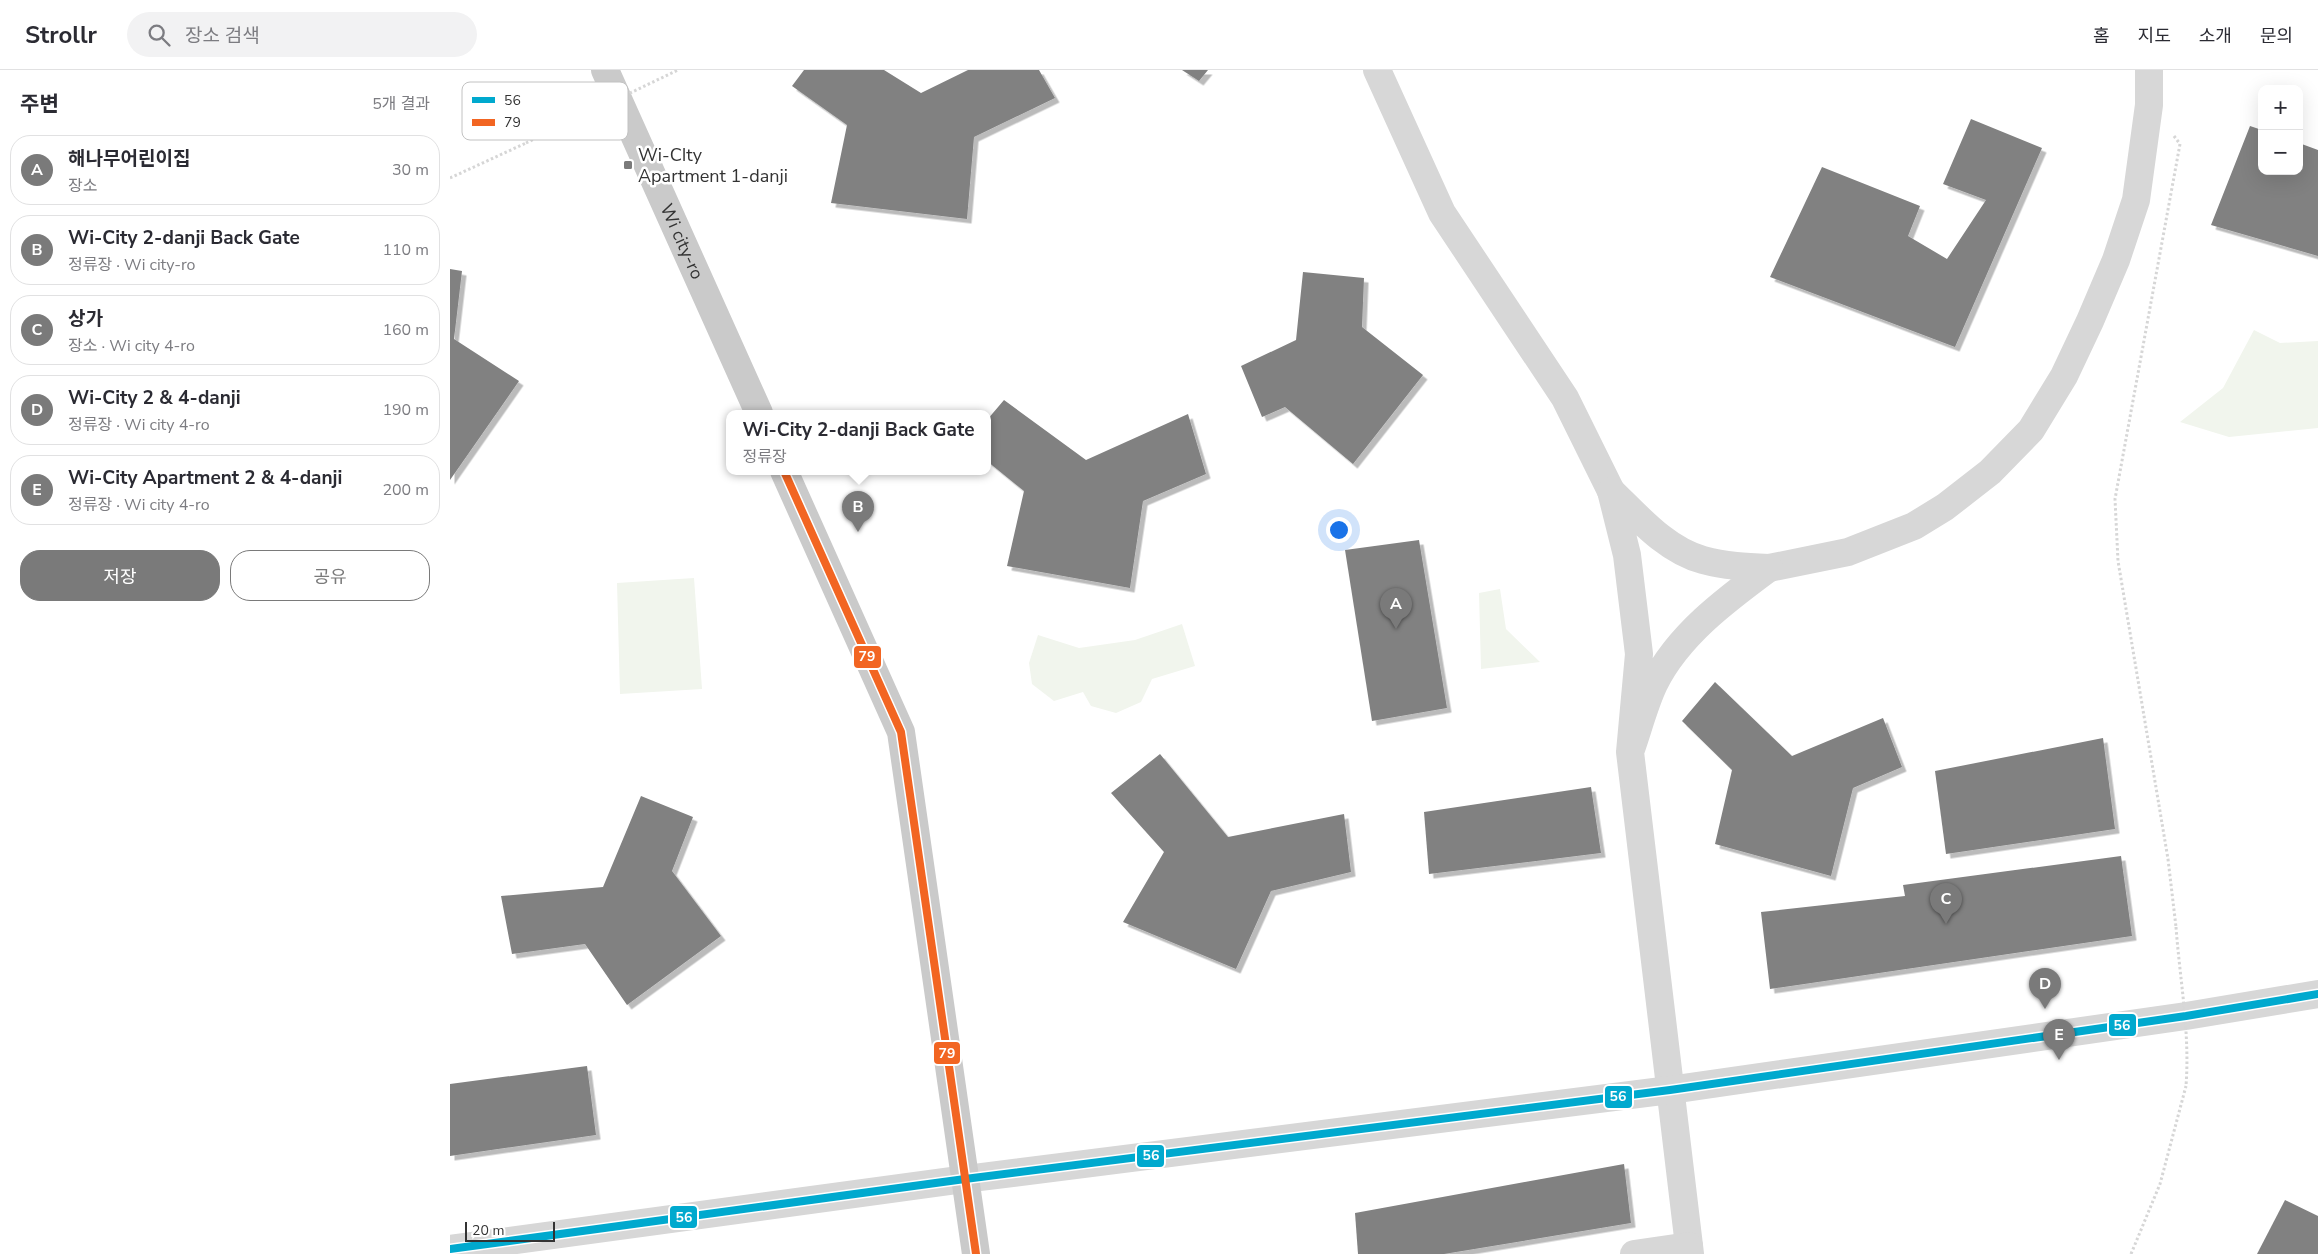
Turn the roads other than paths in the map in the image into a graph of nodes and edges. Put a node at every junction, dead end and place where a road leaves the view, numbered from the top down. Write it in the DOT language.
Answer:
graph roads {
  1 [pos="605,70"];
  2 [pos="1376,70"];
  3 [pos="2149,70"];
  4 [pos="610,82"];
  5 [pos="628,121"];
  6 [pos="758,410"];
  7 [pos="786,475"];
  8 [pos="1611,491"];
  9 [pos="1769,568"];
  10 [pos="1630,752"];
  11 [pos="2318,994"];
  12 [pos="1670,1090"];
  13 [pos="965,1179"];
  14 [pos="450,1249"];
  15 [pos="1689,1250"];
  16 [pos="976,1254"];
  17 [pos="1634,1254"];
  1 -- 4 [label="main road, Wi city-ro"];
  2 -- 8 [label="street"];
  3 -- 9 [label="street"];
  5 -- 6 [label="main road, Wi city-ro"];
  7 -- 13 [label="main road"];
  8 -- 9 [label="street"];
  8 -- 10 [label="street"];
  9 -- 10 [label="street"];
  10 -- 12 [label="street"];
  11 -- 12 [label="street"];
  12 -- 13 [label="street"];
  12 -- 15 [label="street"];
  13 -- 14 [label="street"];
  13 -- 16 [label="main road"];
  15 -- 17 [label="street"];
}
